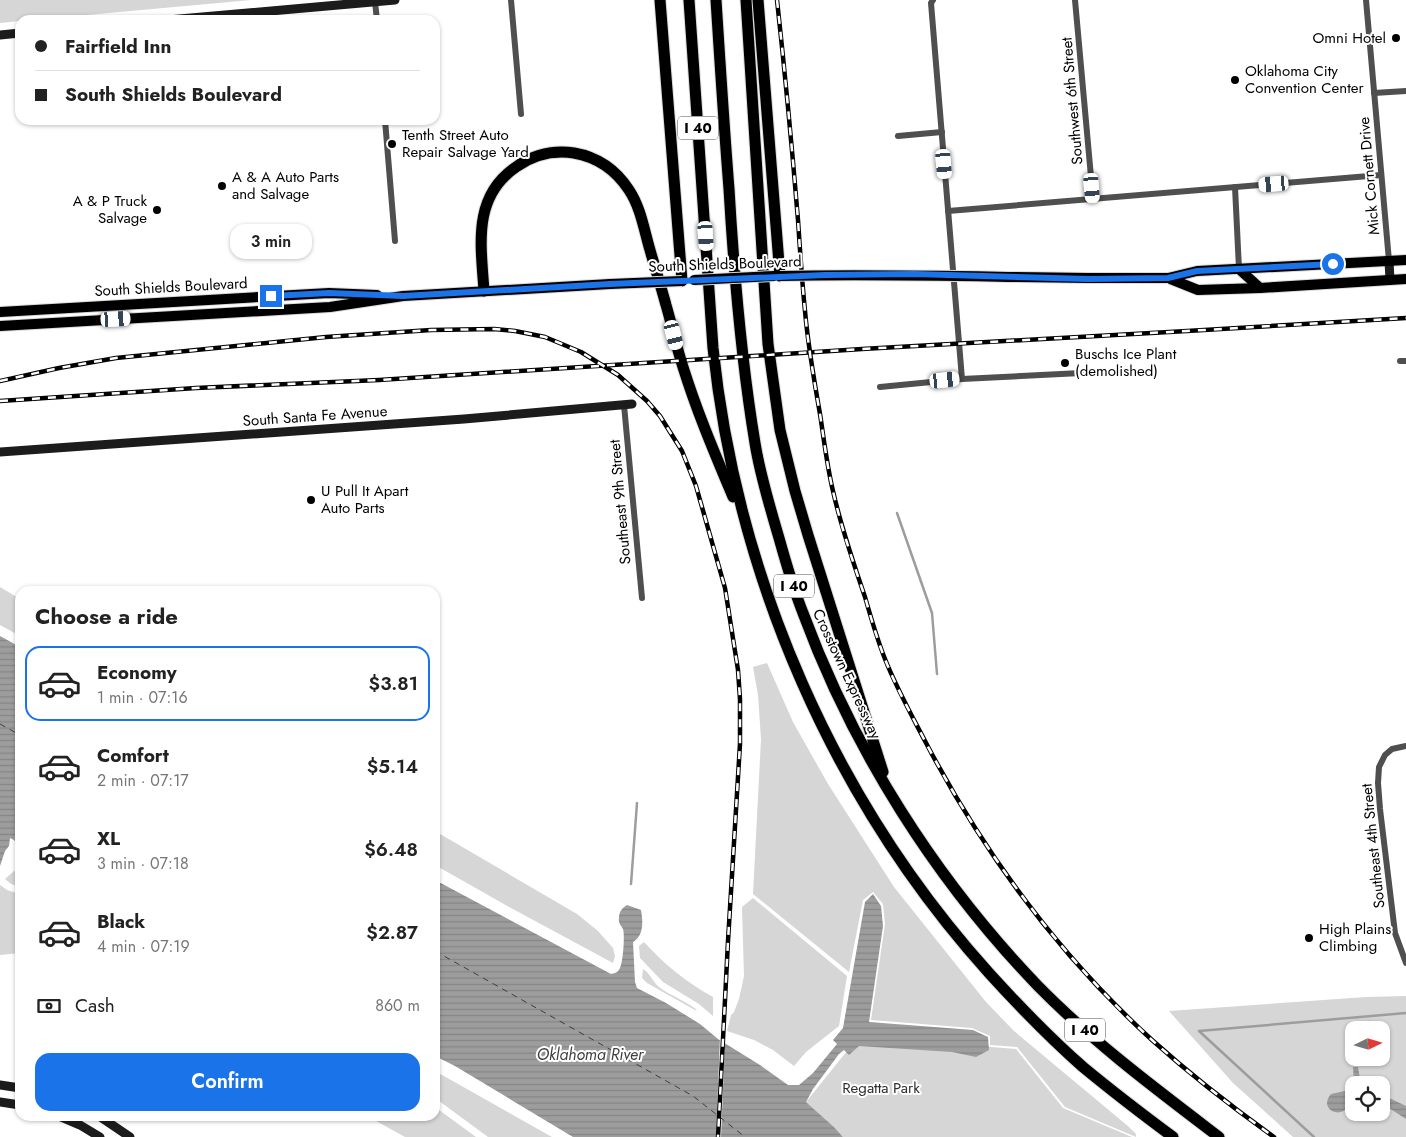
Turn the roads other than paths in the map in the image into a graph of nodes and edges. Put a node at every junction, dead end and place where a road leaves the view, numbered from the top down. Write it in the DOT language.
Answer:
graph roads {
  1 [pos="395,0"];
  2 [pos="511,0"];
  3 [pos="660,0"];
  4 [pos="689,0"];
  5 [pos="716,0"];
  6 [pos="746,0"];
  7 [pos="758,0"];
  8 [pos="1075,0"];
  9 [pos="1366,0"];
  10 [pos="931,1"];
  11 [pos="375,2"];
  12 [pos="226,15"];
  13 [pos="376,15"];
  14 [pos="15,34"];
  15 [pos="0,35"];
  16 [pos="1406,90"];
  17 [pos="1374,93"];
  18 [pos="521,114"];
  19 [pos="385,125"];
  20 [pos="942,132"];
  21 [pos="898,136"];
  22 [pos="1381,175"];
  23 [pos="1235,187"];
  24 [pos="1092,199"];
  25 [pos="948,211"];
  26 [pos="395,241"];
  27 [pos="1406,260"];
  28 [pos="1388,261"];
  29 [pos="1239,269"];
  30 [pos="777,276"];
  31 [pos="1168,278"];
  32 [pos="1406,279"];
  33 [pos="1390,280"];
  34 [pos="682,281"];
  35 [pos="1260,288"];
  36 [pos="484,291"];
  37 [pos="403,296"];
  38 [pos="0,312"];
  39 [pos="0,326"];
  40 [pos="1101,372"];
  41 [pos="962,379"];
  42 [pos="880,387"];
  43 [pos="628,404"];
  44 [pos="0,452"];
  45 [pos="749,535"];
  46 [pos="642,598"];
  47 [pos="1406,746"];
  48 [pos="890,793"];
  49 [pos="1406,963"];
  50 [pos="0,1086"];
  51 [pos="15,1088"];
  52 [pos="0,1102"];
  53 [pos="15,1104"];
  54 [pos="71,1121"];
  55 [pos="106,1121"];
  56 [pos="100,1137"];
  57 [pos="130,1137"];
  58 [pos="1172,1137"];
  59 [pos="1219,1137"];
  1 -- 11 [label="street"];
  2 -- 18 [label="street"];
  3 -- 34 [label="highway"];
  4 -- 45 [label="highway, I 40"];
  5 -- 48 [label="highway, Crosstown Expressway / I 40"];
  6 -- 48 [label="highway"];
  7 -- 30 [label="highway"];
  8 -- 24 [label="street, Southwest 6th Street"];
  9 -- 17 [label="street, Mick Cornett Drive"];
  10 -- 20 [label="street"];
  11 -- 12 [label="street"];
  11 -- 13 [label="street"];
  14 -- 15 [label="street"];
  16 -- 17 [label="street"];
  17 -- 22 [label="street, Mick Cornett Drive"];
  19 -- 26 [label="street"];
  20 -- 21 [label="street"];
  20 -- 25 [label="street"];
  22 -- 23 [label="street"];
  22 -- 28 [label="street, Mick Cornett Drive"];
  23 -- 24 [label="street"];
  23 -- 29 [label="street"];
  24 -- 25 [label="street"];
  25 -- 41 [label="street"];
  27 -- 28 [label="main road, South Shields Boulevard"];
  28 -- 29 [label="main road, South Shields Boulevard"];
  28 -- 33 [label="street"];
  29 -- 31 [label="main road, South Shields Boulevard"];
  29 -- 35 [label="main road"];
  30 -- 31 [label="main road, South Shields Boulevard, bridge"];
  30 -- 34 [label="main road, South Shields Boulevard, bridge"];
  31 -- 35 [label="main road, South Shields Boulevard"];
  32 -- 33 [label="main road, South Shields Boulevard"];
  33 -- 35 [label="main road, South Shields Boulevard"];
  34 -- 36 [label="main road, South Shields Boulevard, bridge"];
  36 -- 37 [label="main road, South Shields Boulevard"];
  36 -- 45 [label="highway"];
  37 -- 38 [label="main road, South Shields Boulevard"];
  37 -- 39 [label="main road, South Shields Boulevard"];
  40 -- 41 [label="street"];
  41 -- 42 [label="street"];
  43 -- 44 [label="street, South Santa Fe Avenue"];
  43 -- 46 [label="street, Southeast 9th Street"];
  45 -- 58 [label="highway, I 40"];
  47 -- 49 [label="street, Southeast 4th Street"];
  48 -- 59 [label="highway, Crosstown Expressway / I 40"];
  50 -- 51 [label="street"];
  52 -- 53 [label="street"];
  54 -- 56 [label="street"];
  55 -- 57 [label="street"];
}
